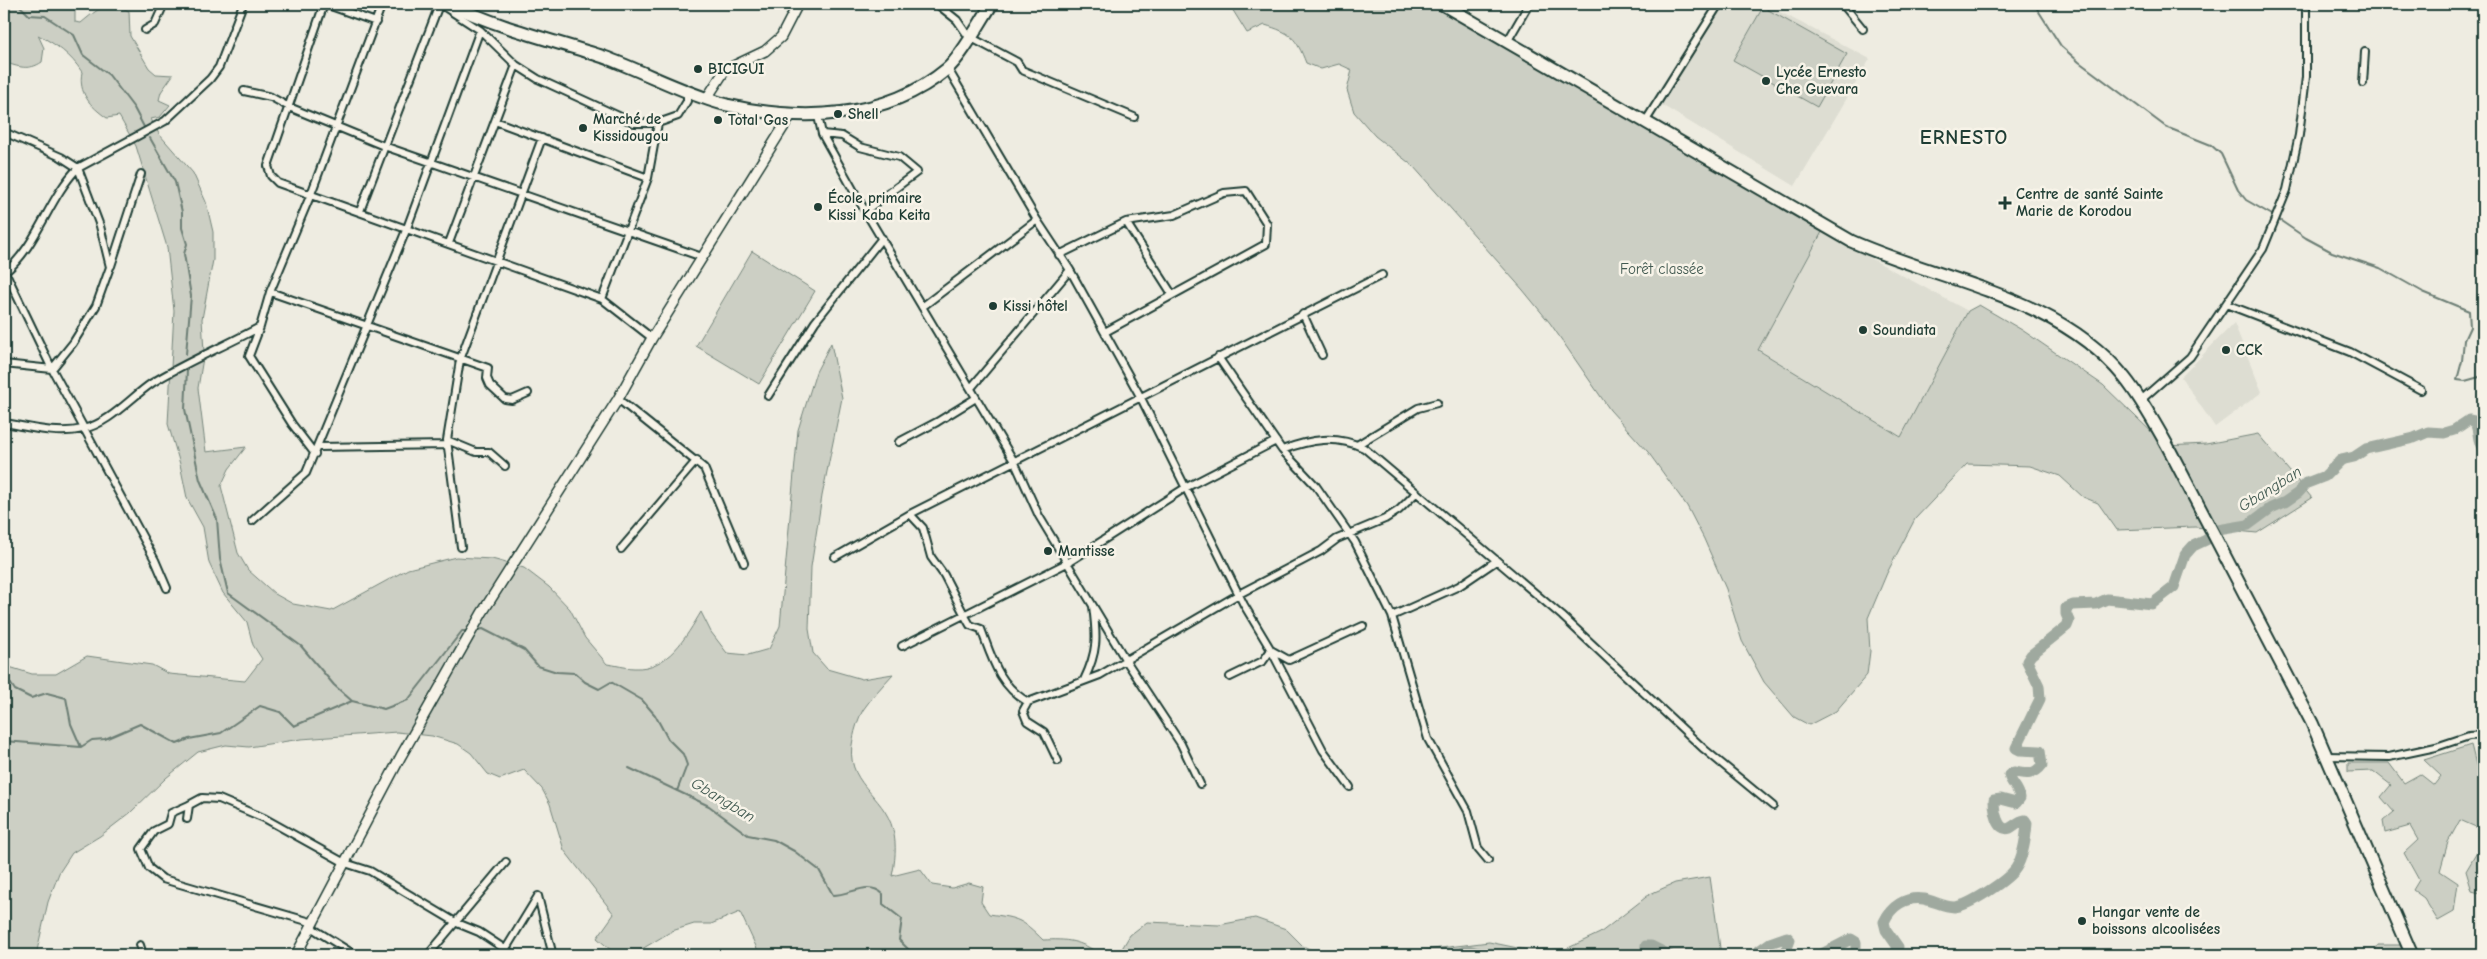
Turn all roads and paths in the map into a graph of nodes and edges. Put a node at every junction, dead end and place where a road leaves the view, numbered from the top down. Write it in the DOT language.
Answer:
graph roads {
  1 [pos="164,4"];
  2 [pos="243,4"];
  3 [pos="324,4"];
  4 [pos="382,4"];
  5 [pos="447,4"];
  6 [pos="798,4"];
  7 [pos="938,4"];
  8 [pos="992,4"];
  9 [pos="1442,4"];
  10 [pos="1529,4"];
  11 [pos="1719,4"];
  12 [pos="2306,4"];
  13 [pos="1844,5"];
  14 [pos="376,22"];
  15 [pos="1863,29"];
  16 [pos="145,30"];
  17 [pos="480,30"];
  18 [pos="971,37"];
  19 [pos="1507,42"];
  20 [pos="2365,52"];
  21 [pos="516,65"];
  22 [pos="948,68"];
  23 [pos="2363,83"];
  24 [pos="687,90"];
  25 [pos="244,91"];
  26 [pos="707,98"];
  27 [pos="290,107"];
  28 [pos="791,115"];
  29 [pos="818,116"];
  30 [pos="1134,117"];
  31 [pos="495,121"];
  32 [pos="1645,122"];
  33 [pos="658,123"];
  34 [pos="336,125"];
  35 [pos="4,132"];
  36 [pos="822,134"];
  37 [pos="542,138"];
  38 [pos="384,146"];
  39 [pos="431,160"];
  40 [pos="78,168"];
  41 [pos="141,174"];
  42 [pos="474,177"];
  43 [pos="648,178"];
  44 [pos="311,194"];
  45 [pos="521,194"];
  46 [pos="360,211"];
  47 [pos="865,211"];
  48 [pos="1037,220"];
  49 [pos="1126,222"];
  50 [pos="407,228"];
  51 [pos="628,232"];
  52 [pos="882,238"];
  53 [pos="449,243"];
  54 [pos="1060,255"];
  55 [pos="702,257"];
  56 [pos="497,260"];
  57 [pos="110,267"];
  58 [pos="1070,270"];
  59 [pos="4,271"];
  60 [pos="1382,276"];
  61 [pos="270,292"];
  62 [pos="1172,294"];
  63 [pos="602,300"];
  64 [pos="2226,304"];
  65 [pos="922,308"];
  66 [pos="1303,314"];
  67 [pos="368,326"];
  68 [pos="260,327"];
  69 [pos="1105,332"];
  70 [pos="652,338"];
  71 [pos="1322,356"];
  72 [pos="1218,358"];
  73 [pos="460,360"];
  74 [pos="4,364"];
  75 [pos="52,369"];
  76 [pos="971,388"];
  77 [pos="2421,390"];
  78 [pos="528,393"];
  79 [pos="768,396"];
  80 [pos="1140,396"];
  81 [pos="976,398"];
  82 [pos="618,399"];
  83 [pos="2141,400"];
  84 [pos="1437,403"];
  85 [pos="4,424"];
  86 [pos="83,429"];
  87 [pos="1276,441"];
  88 [pos="899,442"];
  89 [pos="447,443"];
  90 [pos="1357,445"];
  91 [pos="318,447"];
  92 [pos="1282,450"];
  93 [pos="315,454"];
  94 [pos="697,460"];
  95 [pos="1015,463"];
  96 [pos="505,466"];
  97 [pos="1185,488"];
  98 [pos="1416,493"];
  99 [pos="910,514"];
  100 [pos="252,521"];
  101 [pos="1349,534"];
  102 [pos="460,547"];
  103 [pos="621,549"];
  104 [pos="835,558"];
  105 [pos="1496,561"];
  106 [pos="1069,562"];
  107 [pos="744,563"];
  108 [pos="167,588"];
  109 [pos="1239,594"];
  110 [pos="1093,604"];
  111 [pos="965,616"];
  112 [pos="1392,616"];
  113 [pos="1363,626"];
  114 [pos="902,646"];
  115 [pos="1271,650"];
  116 [pos="1125,659"];
  117 [pos="1230,677"];
  118 [pos="1084,680"];
  119 [pos="1028,702"];
  120 [pos="2483,736"];
  121 [pos="2324,756"];
  122 [pos="1058,761"];
  123 [pos="1200,784"];
  124 [pos="1350,787"];
  125 [pos="189,805"];
  126 [pos="1772,806"];
  127 [pos="187,819"];
  128 [pos="1488,860"];
  129 [pos="506,862"];
  130 [pos="345,863"];
  131 [pos="457,922"];
  132 [pos="313,925"];
  133 [pos="140,945"];
  134 [pos="552,952"];
  135 [pos="503,953"];
  136 [pos="143,955"];
  137 [pos="296,955"];
  138 [pos="355,955"];
  139 [pos="428,955"];
  140 [pos="514,955"];
  141 [pos="2412,955"];
  1 -- 16 [label="street"];
  2 -- 40 [label="street"];
  3 -- 14 [label="street"];
  3 -- 27 [label="street"];
  4 -- 14 [label="street"];
  5 -- 17 [label="street"];
  5 -- 24 [label="highway"];
  5 -- 38 [label="street"];
  6 -- 26 [label="street"];
  7 -- 18 [label="street"];
  8 -- 18 [label="highway"];
  9 -- 19 [label="highway"];
  10 -- 19 [label="street"];
  11 -- 32 [label="street"];
  12 -- 64 [label="street"];
  13 -- 15 [label="street"];
  14 -- 34 [label="street"];
  17 -- 21 [label="street"];
  17 -- 39 [label="street"];
  18 -- 22 [label="highway"];
  18 -- 30 [label="street"];
  19 -- 32 [label="highway"];
  20 -- 23 [label="street"];
  21 -- 31 [label="street"];
  21 -- 33 [label="street"];
  22 -- 29 [label="highway"];
  22 -- 48 [label="street"];
  24 -- 26 [label="highway"];
  24 -- 33 [label="street"];
  25 -- 27 [label="street"];
  26 -- 28 [label="highway"];
  27 -- 34 [label="street"];
  27 -- 44 [label="street"];
  28 -- 29 [label="highway"];
  28 -- 55 [label="street"];
  29 -- 36 [label="street"];
  31 -- 37 [label="street"];
  31 -- 42 [label="street"];
  32 -- 83 [label="highway"];
  33 -- 43 [label="street"];
  34 -- 38 [label="street"];
  34 -- 44 [label="street"];
  35 -- 40 [label="street"];
  36 -- 47 [label="street"];
  36 -- 47 [label="street"];
  37 -- 43 [label="street"];
  37 -- 45 [label="street"];
  38 -- 39 [label="street"];
  38 -- 46 [label="street"];
  39 -- 42 [label="street"];
  39 -- 50 [label="street"];
  40 -- 57 [label="street"];
  40 -- 59 [label="street"];
  41 -- 57 [label="street"];
  42 -- 45 [label="street"];
  42 -- 53 [label="street"];
  43 -- 51 [label="street"];
  44 -- 46 [label="street"];
  44 -- 61 [label="street"];
  45 -- 51 [label="street"];
  45 -- 56 [label="street"];
  46 -- 50 [label="street"];
  47 -- 52 [label="street"];
  48 -- 54 [label="street"];
  48 -- 65 [label="street"];
  49 -- 54 [label="street"];
  49 -- 62 [label="street"];
  49 -- 62 [label="street"];
  50 -- 53 [label="street"];
  50 -- 67 [label="street"];
  51 -- 55 [label="street"];
  51 -- 63 [label="street"];
  52 -- 65 [label="street"];
  52 -- 79 [label="street"];
  53 -- 56 [label="street"];
  54 -- 58 [label="street"];
  55 -- 70 [label="street"];
  56 -- 63 [label="street"];
  56 -- 73 [label="street"];
  57 -- 75 [label="street"];
  58 -- 69 [label="street"];
  58 -- 76 [label="street"];
  59 -- 75 [label="street"];
  60 -- 66 [label="street"];
  61 -- 67 [label="street"];
  61 -- 68 [label="street"];
  62 -- 69 [label="street"];
  63 -- 70 [label="street"];
  64 -- 77 [label="street"];
  64 -- 83 [label="street"];
  65 -- 76 [label="street"];
  66 -- 71 [label="street"];
  66 -- 72 [label="street"];
  67 -- 73 [label="street"];
  67 -- 91 [label="street"];
  68 -- 86 [label="street"];
  68 -- 93 [label="street"];
  69 -- 80 [label="street"];
  70 -- 82 [label="street"];
  72 -- 80 [label="street"];
  72 -- 87 [label="street"];
  73 -- 78 [label="street"];
  73 -- 89 [label="street"];
  74 -- 75 [label="street"];
  75 -- 86 [label="street"];
  76 -- 81 [label="street"];
  80 -- 95 [label="street"];
  80 -- 97 [label="street"];
  81 -- 88 [label="street"];
  81 -- 95 [label="street"];
  82 -- 94 [label="street"];
  82 -- 130 [label="street"];
  83 -- 121 [label="highway"];
  84 -- 90 [label="street"];
  85 -- 86 [label="street"];
  86 -- 108 [label="street"];
  87 -- 92 [label="street"];
  87 -- 97 [label="street"];
  89 -- 91 [label="street"];
  89 -- 96 [label="street"];
  89 -- 102 [label="street"];
  90 -- 92 [label="street"];
  90 -- 98 [label="street"];
  91 -- 93 [label="street"];
  92 -- 101 [label="street"];
  93 -- 100 [label="street"];
  94 -- 103 [label="street"];
  94 -- 107 [label="street"];
  95 -- 99 [label="street"];
  95 -- 106 [label="street"];
  97 -- 106 [label="street"];
  97 -- 109 [label="street"];
  98 -- 101 [label="street"];
  98 -- 105 [label="street"];
  99 -- 104 [label="street"];
  99 -- 111 [label="street"];
  101 -- 109 [label="street"];
  101 -- 112 [label="street"];
  105 -- 112 [label="street"];
  105 -- 126 [label="street"];
  106 -- 110 [label="street"];
  106 -- 111 [label="street"];
  109 -- 115 [label="street"];
  109 -- 116 [label="street"];
  110 -- 116 [label="street"];
  110 -- 118 [label="street"];
  111 -- 114 [label="street"];
  111 -- 119 [label="street"];
  112 -- 128 [label="street"];
  113 -- 115 [label="street"];
  115 -- 117 [label="street"];
  115 -- 124 [label="street"];
  116 -- 118 [label="street"];
  116 -- 123 [label="street"];
  118 -- 119 [label="street"];
  119 -- 122 [label="street"];
  120 -- 121 [label="street"];
  121 -- 141 [label="highway"];
  125 -- 127 [label="street"];
  125 -- 130 [label="street"];
  125 -- 132 [label="street"];
  129 -- 131 [label="street"];
  130 -- 131 [label="street"];
  130 -- 132 [label="street"];
  131 -- 135 [label="street"];
  131 -- 139 [label="street"];
  132 -- 137 [label="street"];
  132 -- 138 [label="street"];
  133 -- 136 [label="street"];
  134 -- 135 [label="street"];
  135 -- 140 [label="street"];
}
